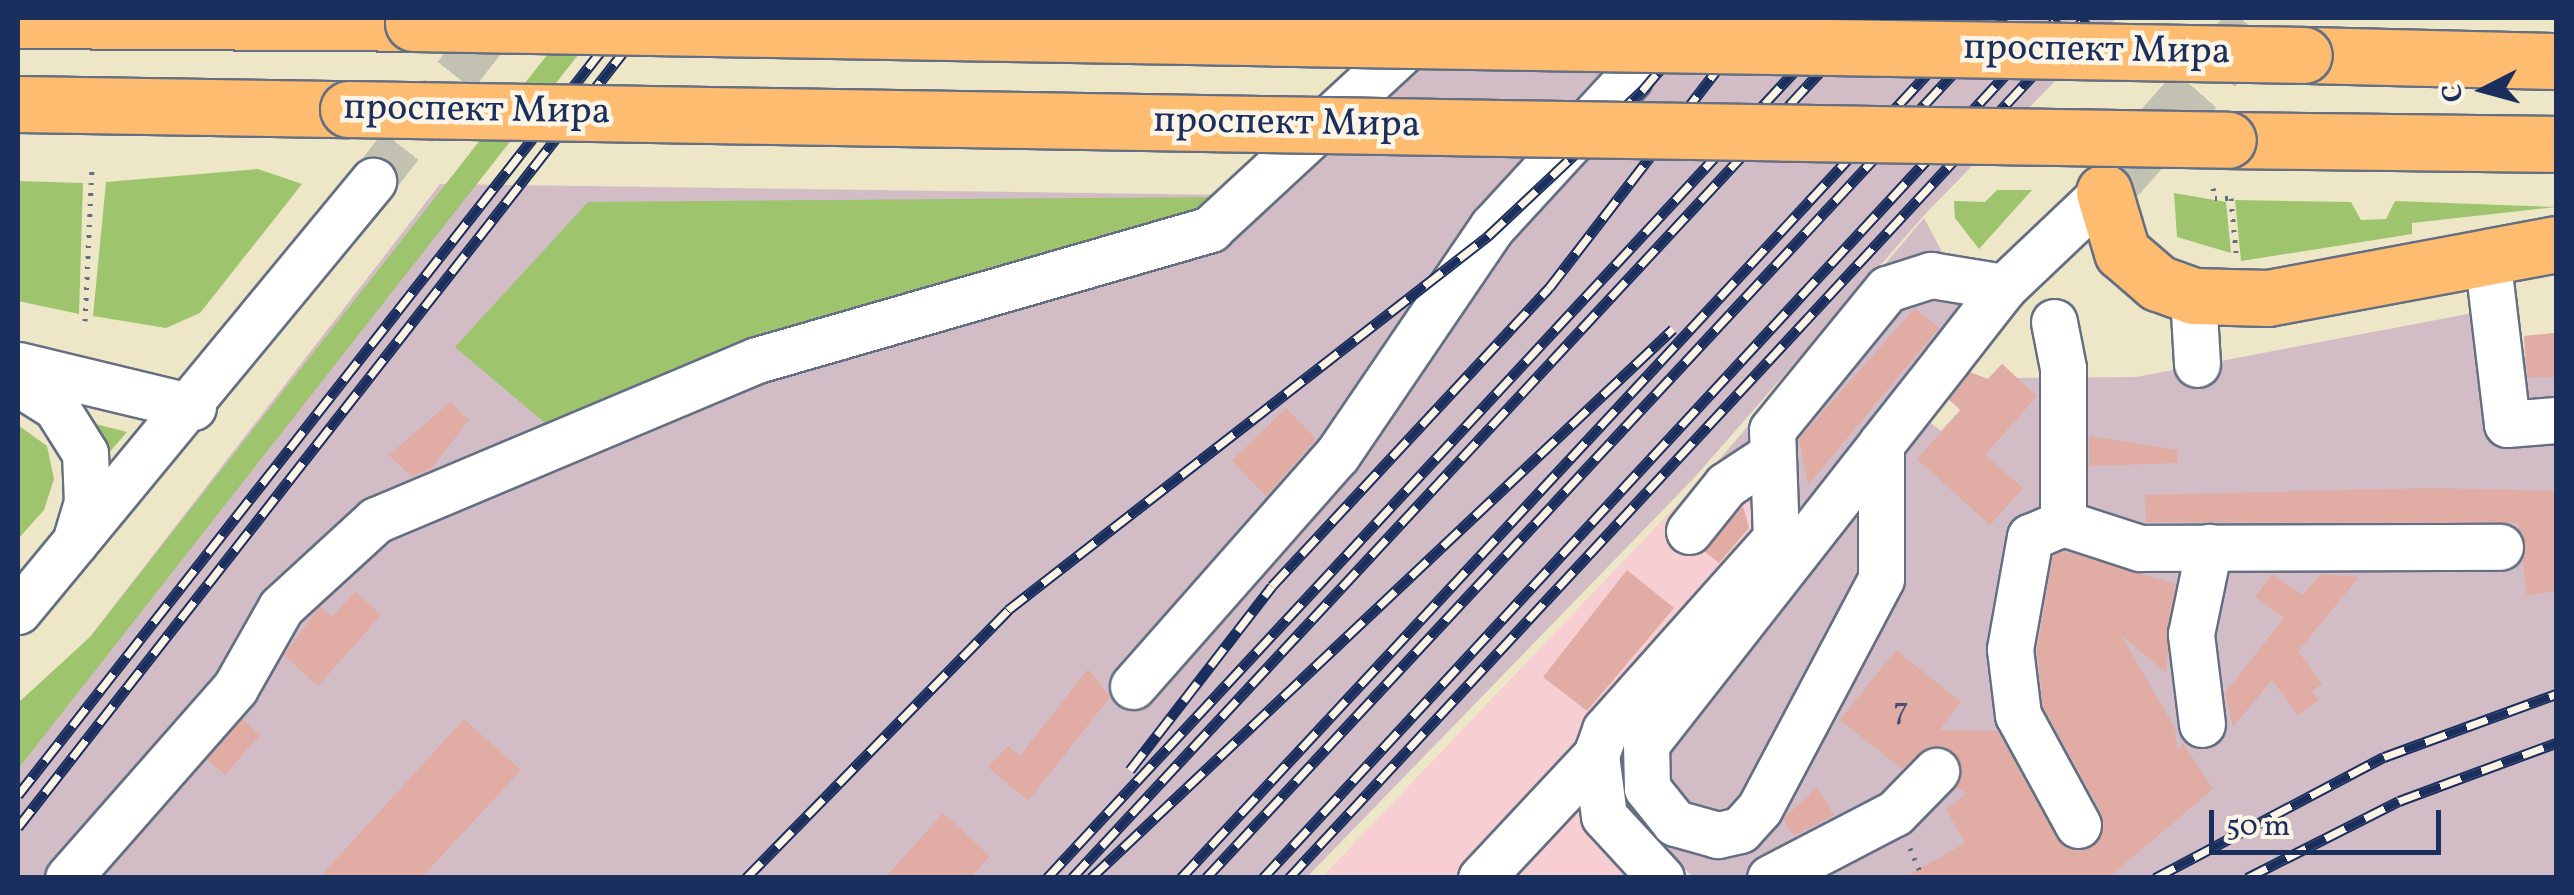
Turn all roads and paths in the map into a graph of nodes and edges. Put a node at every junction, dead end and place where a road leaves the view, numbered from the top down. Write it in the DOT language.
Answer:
graph roads {
  1 [pos="1438,18"];
  2 [pos="1637,18"];
  3 [pos="18,20"];
  4 [pos="2556,61"];
  5 [pos="18,104"];
  6 [pos="2556,144"];
  7 [pos="2221,164"];
  8 [pos="92,169"];
  9 [pos="373,181"];
  10 [pos="2104,192"];
  11 [pos="2556,244"];
  12 [pos="2488,256"];
  13 [pos="2207,276"];
  14 [pos="2004,287"];
  15 [pos="85,322"];
  16 [pos="2054,322"];
  17 [pos="2197,364"];
  18 [pos="18,366"];
  19 [pos="18,384"];
  20 [pos="194,406"];
  21 [pos="2556,420"];
  22 [pos="1881,444"];
  23 [pos="1768,458"];
  24 [pos="2063,522"];
  25 [pos="1689,532"];
  26 [pos="2209,547"];
  27 [pos="2500,547"];
  28 [pos="65,562"];
  29 [pos="18,610"];
  30 [pos="1133,686"];
  31 [pos="2202,724"];
  32 [pos="1596,755"];
  33 [pos="1936,771"];
  34 [pos="2078,825"];
  35 [pos="68,878"];
  36 [pos="1481,878"];
  37 [pos="1661,878"];
  38 [pos="1770,878"];
  1 -- 35 [label="street"];
  2 -- 30 [label="street"];
  3 -- 4 [label="main road, проспект Мира, bridge"];
  5 -- 7 [label="main road, проспект Мира, bridge"];
  6 -- 7 [label="main road, проспект Мира"];
  7 -- 13 [label="path"];
  8 -- 15 [label="path"];
  9 -- 20 [label="street"];
  10 -- 13 [label="main road"];
  10 -- 14 [label="street"];
  11 -- 12 [label="main road"];
  12 -- 13 [label="main road"];
  12 -- 21 [label="street"];
  13 -- 17 [label="street"];
  14 -- 22 [label="street"];
  14 -- 23 [label="street"];
  16 -- 24 [label="street"];
  18 -- 20 [label="street"];
  19 -- 28 [label="street"];
  20 -- 28 [label="street"];
  22 -- 22 [label="street"];
  23 -- 25 [label="street"];
  23 -- 32 [label="street"];
  24 -- 26 [label="street"];
  24 -- 34 [label="street"];
  26 -- 27 [label="street"];
  26 -- 31 [label="street"];
  28 -- 29 [label="street"];
  32 -- 36 [label="street"];
  32 -- 37 [label="street"];
  33 -- 38 [label="street"];
}
